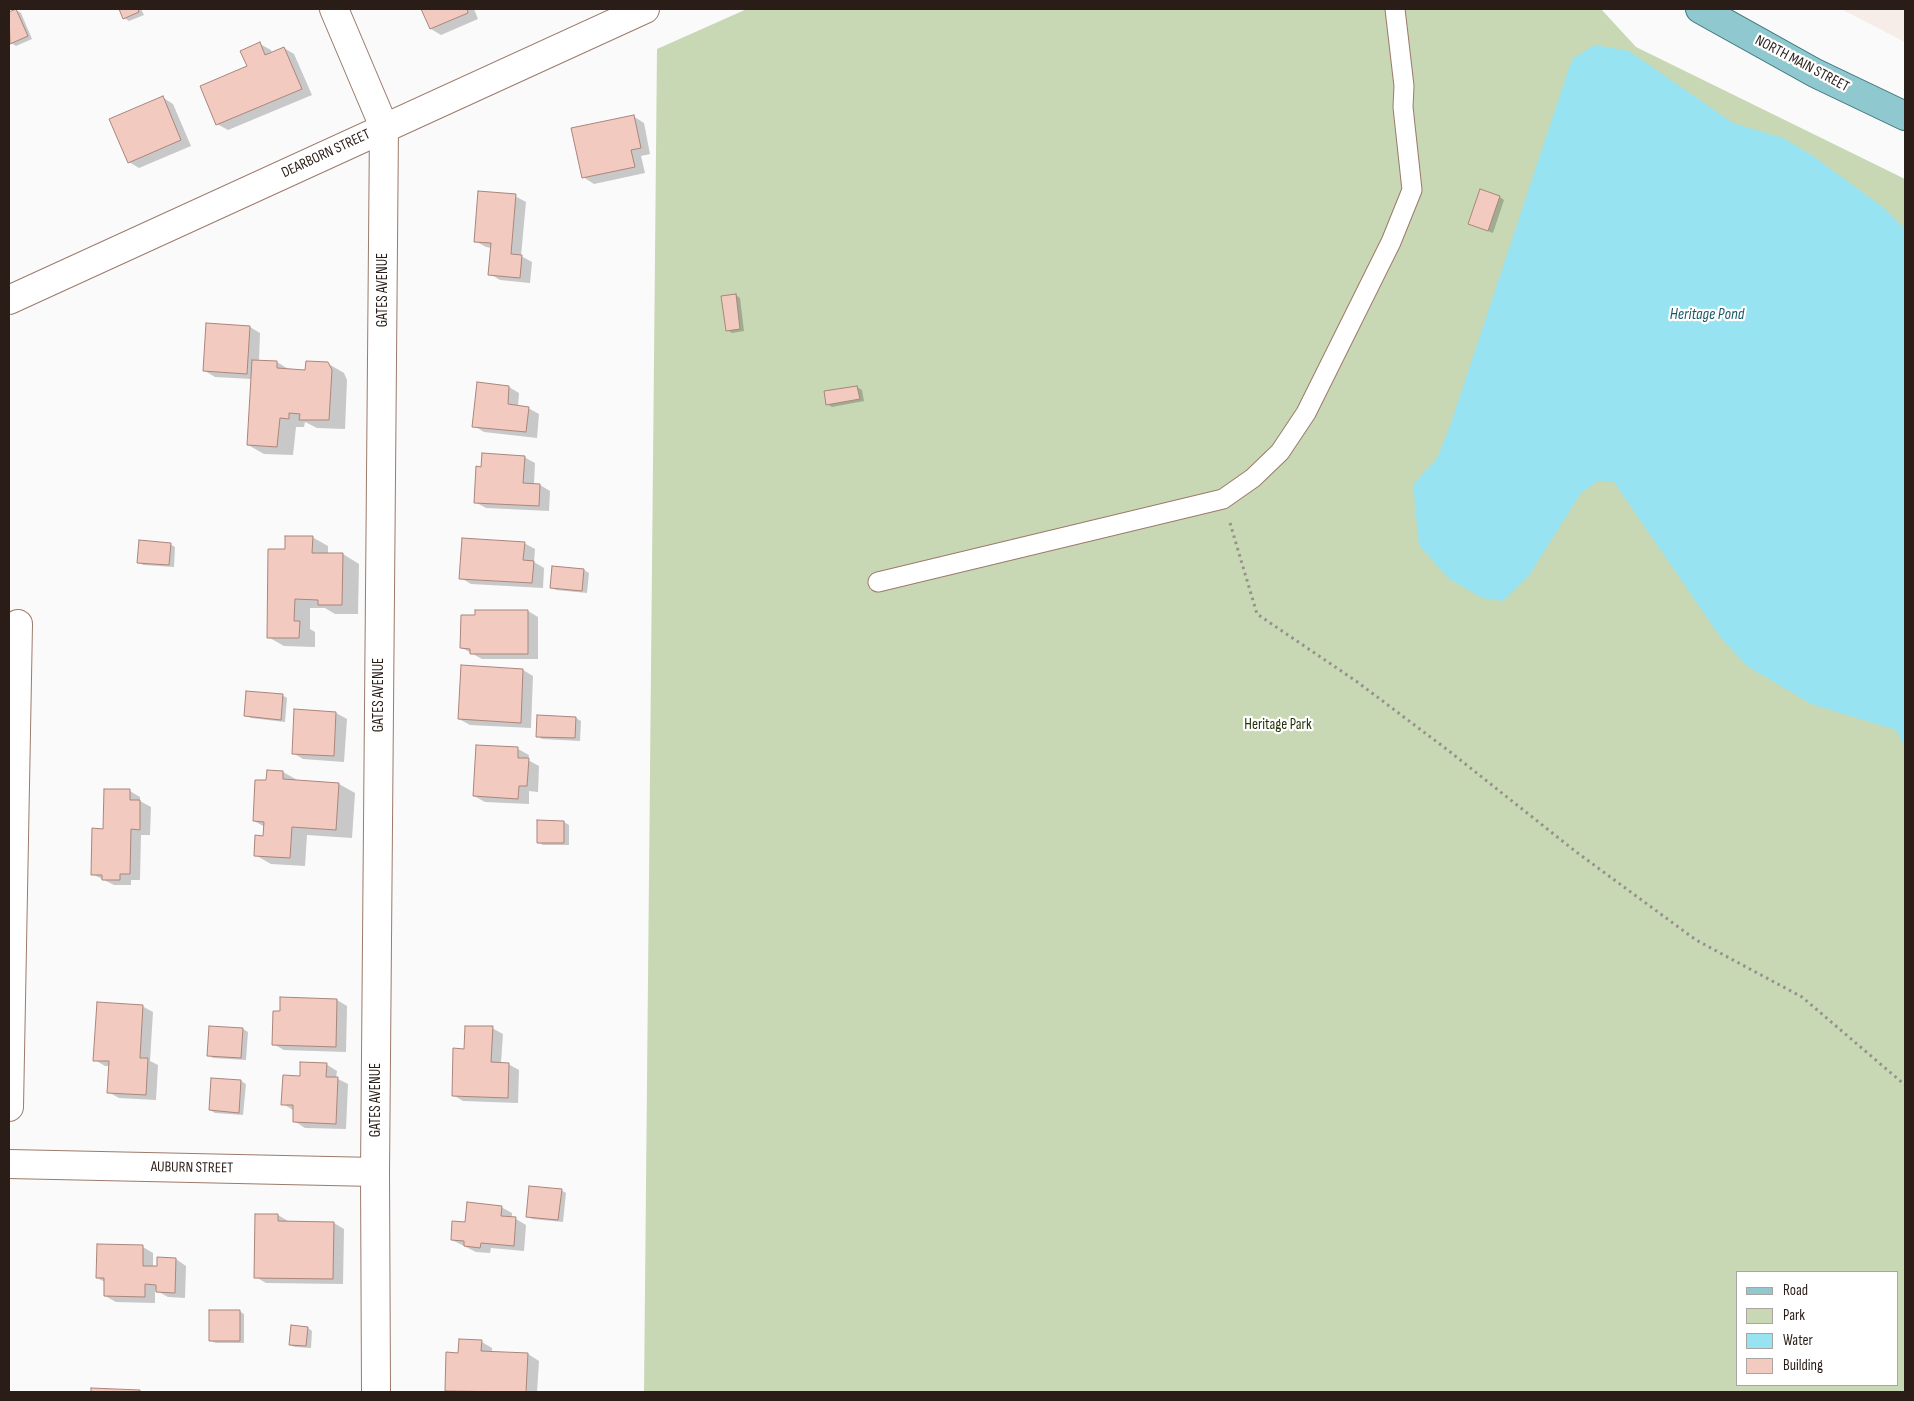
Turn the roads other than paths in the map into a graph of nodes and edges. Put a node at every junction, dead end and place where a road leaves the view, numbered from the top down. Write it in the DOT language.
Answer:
graph roads {
  1 [pos="334,9"];
  2 [pos="644,9"];
  3 [pos="1395,9"];
  4 [pos="1700,9"];
  5 [pos="1905,116"];
  6 [pos="384,127"];
  7 [pos="9,300"];
  8 [pos="878,582"];
  9 [pos="18,624"];
  10 [pos="9,1107"];
  11 [pos="9,1164"];
  12 [pos="375,1172"];
  13 [pos="376,1392"];
  1 -- 6 [label="street, GATES AVENUE"];
  2 -- 6 [label="street, DEARBORN STREET"];
  3 -- 8 [label="lane"];
  4 -- 5 [label="main road, NORTH MAIN STREET"];
  6 -- 7 [label="street, DEARBORN STREET"];
  6 -- 12 [label="street, GATES AVENUE"];
  9 -- 10 [label="street"];
  11 -- 12 [label="street, AUBURN STREET"];
  12 -- 13 [label="street, GATES AVENUE"];
}
